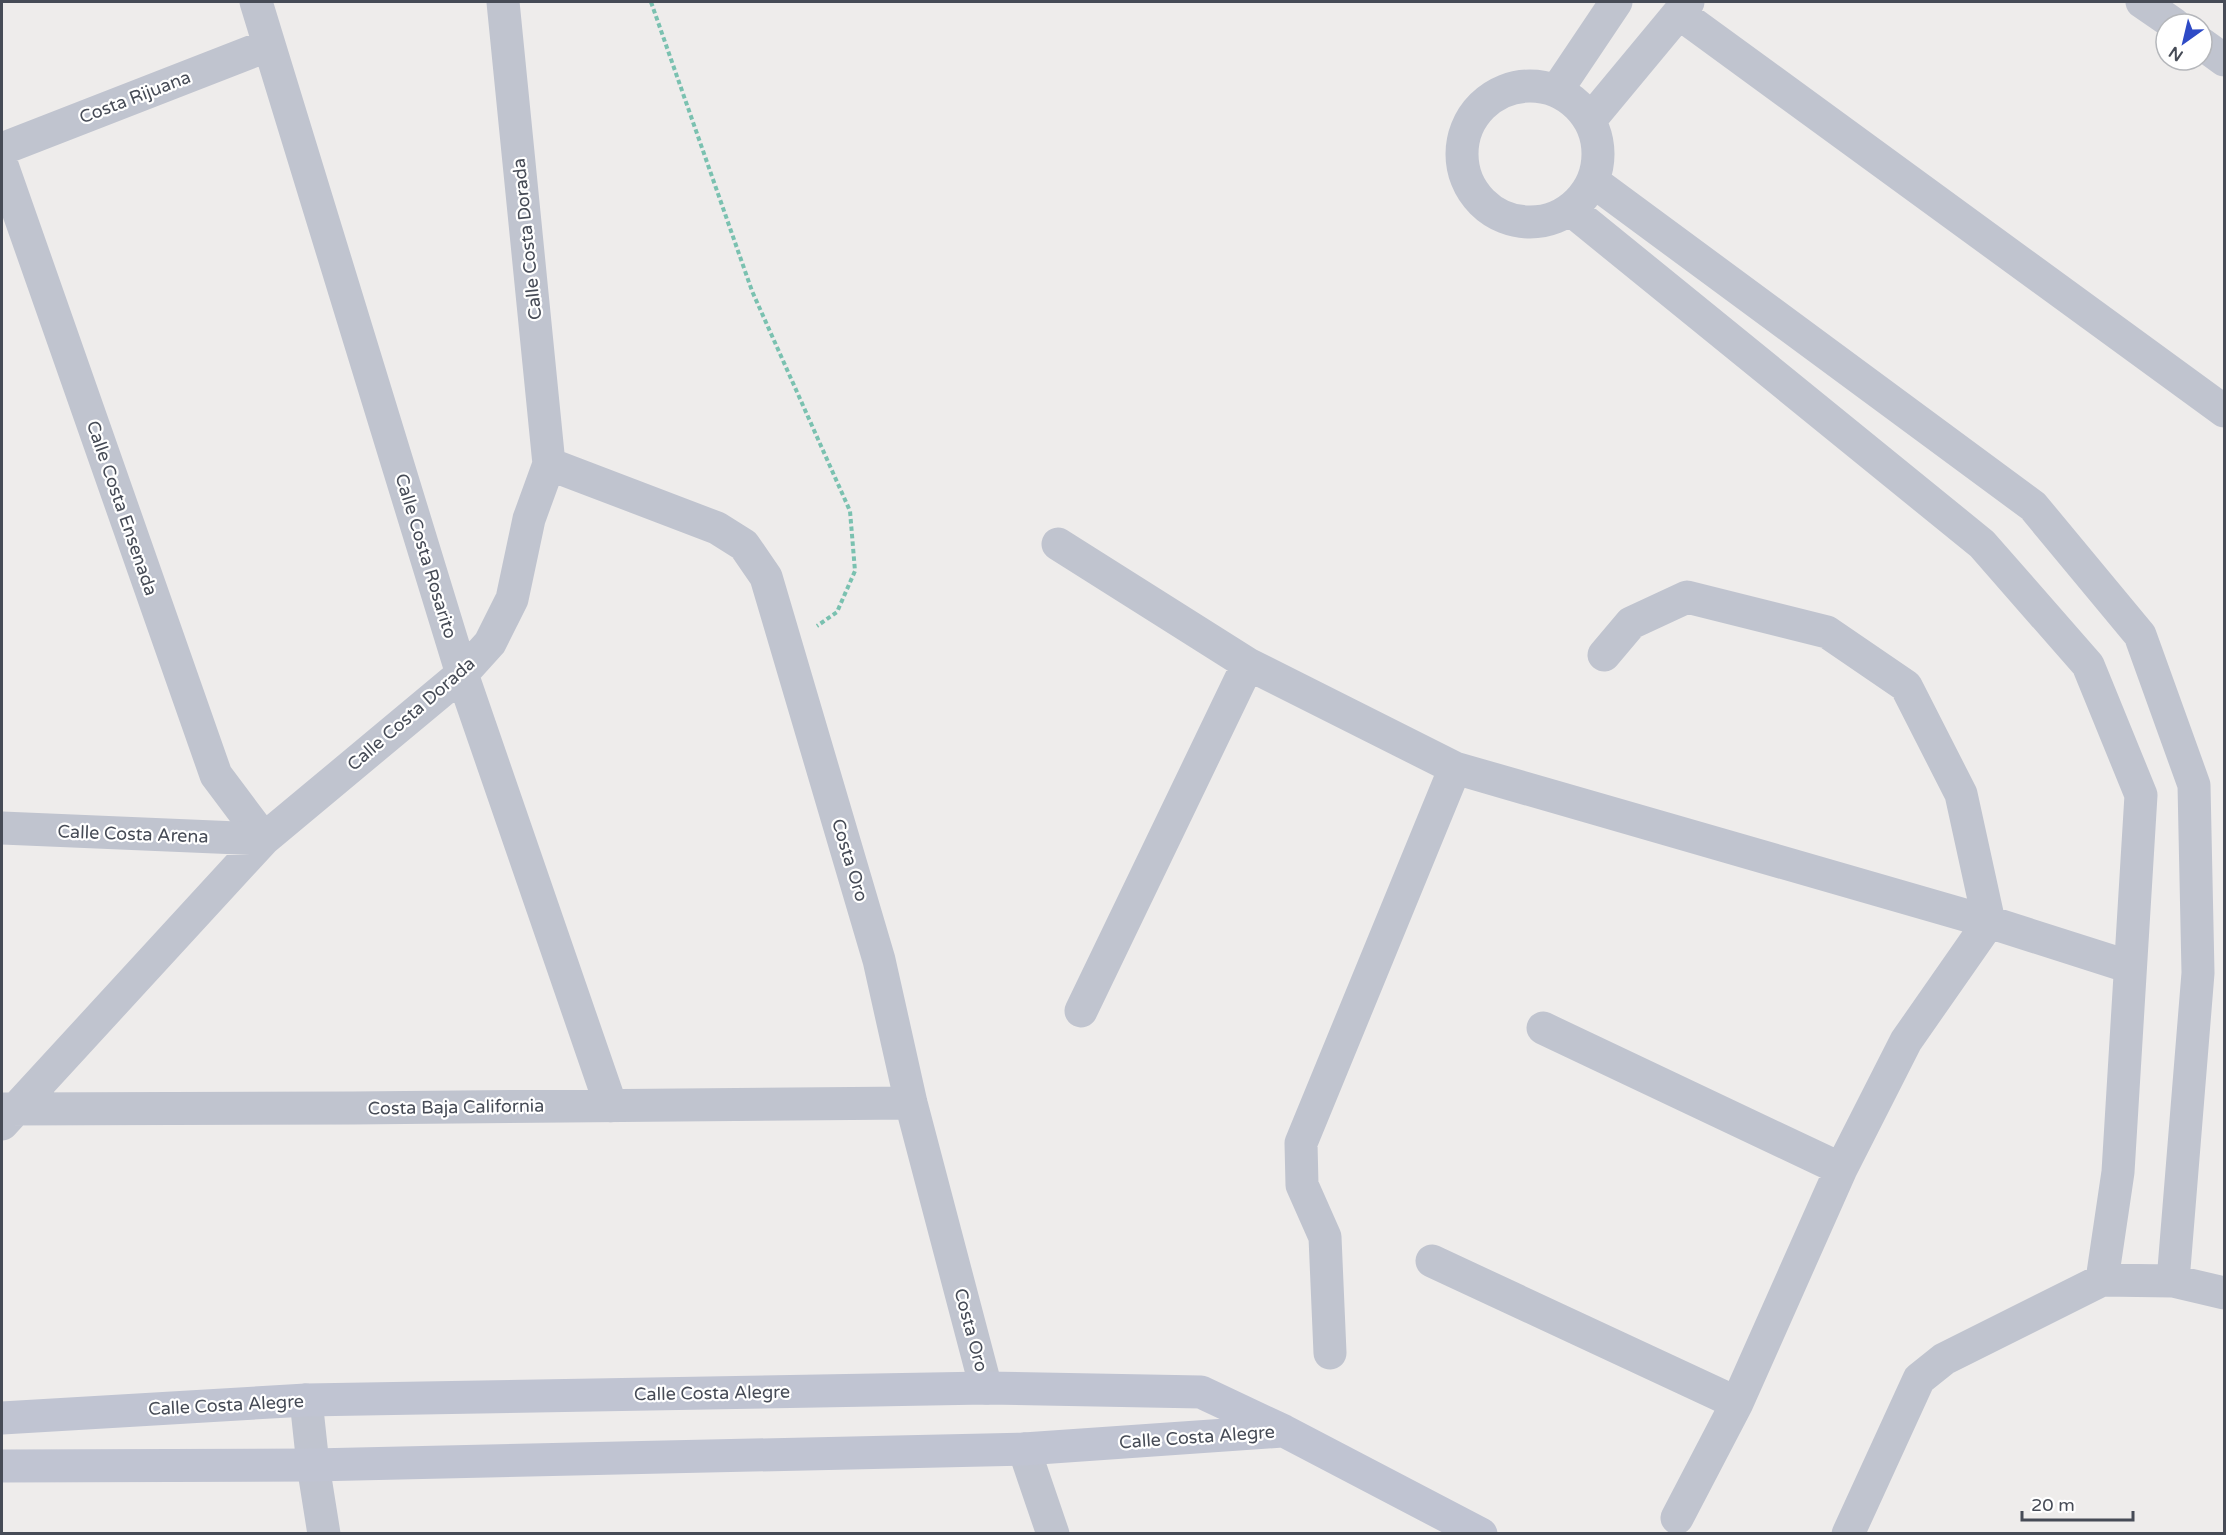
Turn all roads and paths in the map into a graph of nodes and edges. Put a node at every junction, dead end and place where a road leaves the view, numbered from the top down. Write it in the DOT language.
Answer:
graph roads {
  1 [pos="256,2"];
  2 [pos="503,2"];
  3 [pos="651,2"];
  4 [pos="1616,2"];
  5 [pos="2142,2"];
  6 [pos="1684,8"];
  7 [pos="2157,12"];
  8 [pos="269,45"];
  9 [pos="1557,90"];
  10 [pos="1590,120"];
  11 [pos="2,149"];
  12 [pos="2,165"];
  13 [pos="1594,182"];
  14 [pos="1572,210"];
  15 [pos="2224,411"];
  16 [pos="549,464"];
  17 [pos="1058,544"];
  18 [pos="786,646"];
  19 [pos="1604,655"];
  20 [pos="1248,664"];
  21 [pos="462,674"];
  22 [pos="1455,768"];
  23 [pos="2,828"];
  24 [pos="264,839"];
  25 [pos="1989,922"];
  26 [pos="2130,967"];
  27 [pos="2211,979"];
  28 [pos="1081,1011"];
  29 [pos="1543,1028"];
  30 [pos="911,1102"];
  31 [pos="611,1106"];
  32 [pos="7,1114"];
  33 [pos="1841,1169"];
  34 [pos="1432,1261"];
  35 [pos="2102,1280"];
  36 [pos="2173,1281"];
  37 [pos="2224,1293"];
  38 [pos="1330,1353"];
  39 [pos="986,1388"];
  40 [pos="306,1400"];
  41 [pos="1737,1403"];
  42 [pos="2,1418"];
  43 [pos="1284,1431"];
  44 [pos="1024,1449"];
  45 [pos="2,1467"];
  46 [pos="316,1478"];
  47 [pos="1677,1518"];
  48 [pos="324,1533"];
  49 [pos="339,1533"];
  50 [pos="1053,1533"];
  51 [pos="1481,1533"];
  52 [pos="1848,1533"];
  1 -- 8 [label="street, Calle Costa Rosarito"];
  2 -- 16 [label="street, Calle Costa Dorada"];
  3 -- 18 [label="path"];
  4 -- 9 [label="street"];
  5 -- 7 [label="street"];
  6 -- 10 [label="street"];
  6 -- 15 [label="street"];
  8 -- 11 [label="street, Costa Rijuana"];
  8 -- 21 [label="street, Calle Costa Rosarito"];
  9 -- 10 [label="street"];
  9 -- 14 [label="street"];
  10 -- 13 [label="street"];
  12 -- 24 [label="street, Calle Costa Ensenada"];
  13 -- 14 [label="street"];
  13 -- 27 [label="street"];
  14 -- 26 [label="street"];
  16 -- 18 [label="street, Costa Oro"];
  16 -- 21 [label="street, Calle Costa Dorada"];
  17 -- 20 [label="street"];
  18 -- 30 [label="street, Costa Oro"];
  19 -- 25 [label="street"];
  20 -- 22 [label="street"];
  20 -- 28 [label="street"];
  21 -- 24 [label="street, Calle Costa Dorada"];
  21 -- 31 [label="street, Calle Costa Rosarito"];
  22 -- 25 [label="street"];
  22 -- 38 [label="street"];
  23 -- 24 [label="street, Calle Costa Arena"];
  24 -- 32 [label="street, Calle Costa Dorada"];
  25 -- 26 [label="street"];
  25 -- 33 [label="street"];
  26 -- 35 [label="street"];
  27 -- 36 [label="street"];
  29 -- 33 [label="street"];
  30 -- 31 [label="street, Costa Baja California"];
  30 -- 39 [label="street, Costa Oro"];
  31 -- 32 [label="street, Costa Baja California"];
  33 -- 41 [label="street"];
  34 -- 41 [label="street"];
  35 -- 36 [label="street"];
  35 -- 52 [label="street"];
  36 -- 37 [label="street"];
  39 -- 40 [label="main road, Calle Costa Alegre"];
  39 -- 43 [label="main road, Calle Costa Alegre"];
  40 -- 42 [label="main road, Calle Costa Alegre"];
  40 -- 46 [label="street"];
  41 -- 47 [label="street"];
  43 -- 44 [label="main road, Calle Costa Alegre"];
  43 -- 51 [label="main road"];
  44 -- 46 [label="main road, Calle Costa Alegre"];
  44 -- 50 [label="street"];
  45 -- 46 [label="main road, Calle Costa Alegre"];
  46 -- 48 [label="street"];
  46 -- 49 [label="street"];
}
